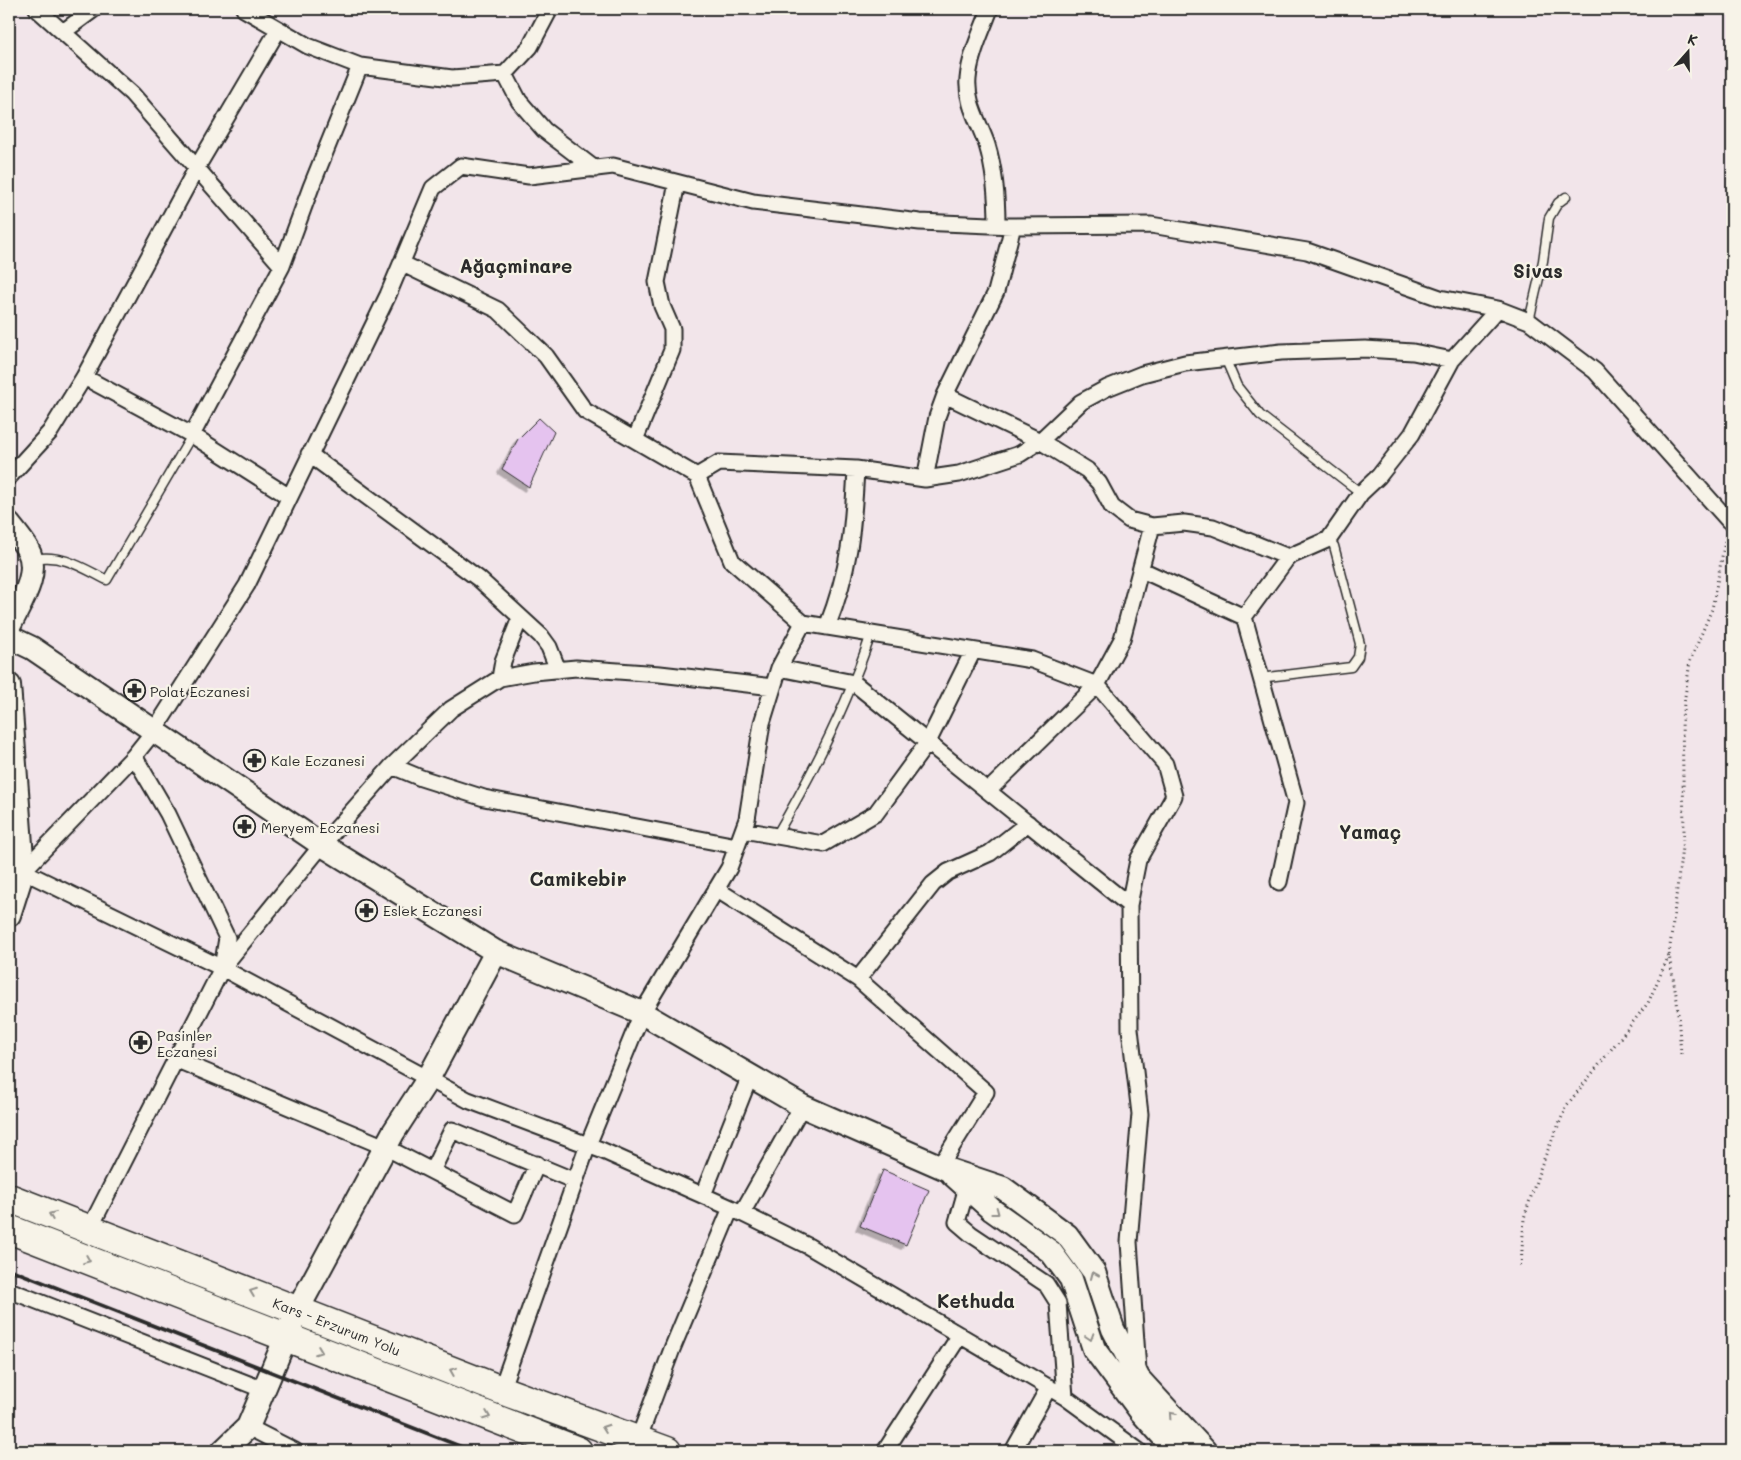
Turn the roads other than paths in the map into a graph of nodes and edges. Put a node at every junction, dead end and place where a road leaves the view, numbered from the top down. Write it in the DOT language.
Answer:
graph roads {
  1 [pos="37,9"];
  2 [pos="94,9"];
  3 [pos="245,9"];
  4 [pos="550,9"];
  5 [pos="990,9"];
  6 [pos="278,30"];
  7 [pos="62,32"];
  8 [pos="360,66"];
  9 [pos="505,74"];
  10 [pos="196,169"];
  11 [pos="594,169"];
  12 [pos="677,183"];
  13 [pos="1566,197"];
  14 [pos="997,225"];
  15 [pos="1013,226"];
  16 [pos="401,263"];
  17 [pos="282,266"];
  18 [pos="1498,309"];
  19 [pos="1529,321"];
  20 [pos="1225,358"];
  21 [pos="1452,360"];
  22 [pos="84,377"];
  23 [pos="945,395"];
  24 [pos="192,435"];
  25 [pos="635,440"];
  26 [pos="1040,441"];
  27 [pos="309,454"];
  28 [pos="856,468"];
  29 [pos="697,476"];
  30 [pos="9,477"];
  31 [pos="925,479"];
  32 [pos="1361,493"];
  33 [pos="288,496"];
  34 [pos="1729,521"];
  35 [pos="9,524"];
  36 [pos="1152,526"];
  37 [pos="1329,539"];
  38 [pos="1288,557"];
  39 [pos="32,560"];
  40 [pos="1142,570"];
  41 [pos="1244,617"];
  42 [pos="520,618"];
  43 [pos="803,623"];
  44 [pos="9,627"];
  45 [pos="827,627"];
  46 [pos="871,634"];
  47 [pos="9,637"];
  48 [pos="973,651"];
  49 [pos="780,668"];
  50 [pos="558,670"];
  51 [pos="500,678"];
  52 [pos="1260,678"];
  53 [pos="854,683"];
  54 [pos="9,685"];
  55 [pos="1097,685"];
  56 [pos="774,687"];
  57 [pos="154,731"];
  58 [pos="928,742"];
  59 [pos="134,756"];
  60 [pos="392,766"];
  61 [pos="988,791"];
  62 [pos="1028,823"];
  63 [pos="743,830"];
  64 [pos="776,836"];
  65 [pos="322,845"];
  66 [pos="737,846"];
  67 [pos="16,871"];
  68 [pos="1279,882"];
  69 [pos="716,889"];
  70 [pos="1129,905"];
  71 [pos="9,915"];
  72 [pos="496,952"];
  73 [pos="222,968"];
  74 [pos="858,979"];
  75 [pos="642,1013"];
  76 [pos="175,1059"];
  77 [pos="750,1076"];
  78 [pos="428,1079"];
  79 [pos="802,1106"];
  80 [pos="588,1145"];
  81 [pos="385,1147"];
  82 [pos="537,1164"];
  83 [pos="943,1167"];
  84 [pos="432,1171"];
  85 [pos="575,1181"];
  86 [pos="967,1187"];
  87 [pos="703,1195"];
  88 [pos="9,1198"];
  89 [pos="737,1211"];
  90 [pos="9,1229"];
  91 [pos="89,1230"];
  92 [pos="9,1290"];
  93 [pos="298,1309"];
  94 [pos="960,1335"];
  95 [pos="285,1338"];
  96 [pos="1139,1379"];
  97 [pos="1049,1387"];
  98 [pos="264,1390"];
  99 [pos="502,1390"];
  100 [pos="1065,1397"];
  101 [pos="248,1427"];
  102 [pos="638,1440"];
  103 [pos="223,1451"];
  104 [pos="296,1451"];
  105 [pos="578,1451"];
  106 [pos="667,1451"];
  107 [pos="885,1451"];
  108 [pos="1013,1451"];
  109 [pos="1139,1451"];
  110 [pos="1176,1451"];
  111 [pos="1205,1451"];
  1 -- 7 [label="street"];
  2 -- 7 [label="street"];
  3 -- 6 [label="street"];
  4 -- 9 [label="street"];
  5 -- 14 [label="street"];
  6 -- 8 [label="street"];
  6 -- 10 [label="street"];
  7 -- 10 [label="street"];
  8 -- 9 [label="street"];
  8 -- 17 [label="street"];
  9 -- 11 [label="street"];
  10 -- 17 [label="street"];
  10 -- 22 [label="street"];
  11 -- 12 [label="street"];
  11 -- 16 [label="street"];
  12 -- 14 [label="street"];
  12 -- 25 [label="street"];
  13 -- 19 [label="lane"];
  14 -- 15 [label="street"];
  15 -- 18 [label="street"];
  15 -- 23 [label="street"];
  16 -- 25 [label="street"];
  16 -- 27 [label="street"];
  17 -- 24 [label="street"];
  18 -- 19 [label="street"];
  18 -- 21 [label="street"];
  19 -- 34 [label="street"];
  20 -- 21 [label="street"];
  20 -- 26 [label="street"];
  20 -- 32 [label="lane"];
  21 -- 32 [label="street"];
  22 -- 24 [label="street"];
  22 -- 30 [label="street"];
  23 -- 26 [label="street"];
  23 -- 31 [label="street"];
  24 -- 33 [label="street"];
  24 -- 39 [label="lane"];
  25 -- 29 [label="street"];
  26 -- 31 [label="street"];
  26 -- 36 [label="street"];
  27 -- 33 [label="street"];
  27 -- 42 [label="street"];
  28 -- 29 [label="street"];
  28 -- 31 [label="street"];
  28 -- 45 [label="street"];
  29 -- 43 [label="street"];
  32 -- 37 [label="street"];
  33 -- 57 [label="street"];
  35 -- 39 [label="street"];
  36 -- 38 [label="street"];
  36 -- 40 [label="street"];
  37 -- 38 [label="street"];
  37 -- 52 [label="lane"];
  38 -- 41 [label="street"];
  39 -- 44 [label="street"];
  40 -- 41 [label="street"];
  40 -- 55 [label="street"];
  41 -- 52 [label="street"];
  42 -- 50 [label="street"];
  42 -- 51 [label="street"];
  43 -- 45 [label="street"];
  43 -- 49 [label="street"];
  45 -- 46 [label="street"];
  46 -- 48 [label="street"];
  46 -- 53 [label="lane"];
  47 -- 57 [label="street"];
  48 -- 55 [label="street"];
  48 -- 58 [label="street"];
  49 -- 53 [label="street"];
  49 -- 56 [label="street"];
  50 -- 51 [label="street"];
  50 -- 56 [label="street"];
  51 -- 60 [label="street"];
  52 -- 68 [label="street"];
  53 -- 58 [label="street"];
  53 -- 64 [label="lane"];
  54 -- 67 [label="street"];
  55 -- 61 [label="street"];
  55 -- 70 [label="street"];
  56 -- 63 [label="street"];
  57 -- 59 [label="street"];
  57 -- 65 [label="street"];
  58 -- 61 [label="street"];
  58 -- 64 [label="street"];
  59 -- 67 [label="street"];
  59 -- 73 [label="street"];
  60 -- 65 [label="street"];
  60 -- 66 [label="street"];
  61 -- 62 [label="street"];
  62 -- 70 [label="street"];
  62 -- 74 [label="street"];
  63 -- 64 [label="street"];
  63 -- 66 [label="street"];
  65 -- 72 [label="street"];
  65 -- 73 [label="street"];
  66 -- 69 [label="street"];
  67 -- 71 [label="street"];
  67 -- 73 [label="street"];
  69 -- 74 [label="street"];
  69 -- 75 [label="street"];
  70 -- 96 [label="street"];
  72 -- 75 [label="street"];
  72 -- 78 [label="street"];
  73 -- 76 [label="street"];
  73 -- 78 [label="street"];
  74 -- 83 [label="street"];
  75 -- 77 [label="street"];
  75 -- 80 [label="street"];
  76 -- 81 [label="street"];
  76 -- 91 [label="street"];
  77 -- 79 [label="street"];
  77 -- 87 [label="street"];
  78 -- 80 [label="street"];
  78 -- 81 [label="street"];
  79 -- 83 [label="street"];
  79 -- 89 [label="street"];
  80 -- 85 [label="street"];
  80 -- 87 [label="street"];
  81 -- 84 [label="street"];
  81 -- 93 [label="street"];
  82 -- 84 [label="street"];
  82 -- 84 [label="street"];
  82 -- 85 [label="street"];
  83 -- 86 [label="street"];
  96 -- 83 [label="street, one-way"];
  85 -- 99 [label="street"];
  86 -- 100 [label="street"];
  86 -- 110 [label="street, one-way"];
  87 -- 89 [label="street"];
  91 -- 88 [label="highway, Kars - Erzurum Yolu, one-way"];
  89 -- 94 [label="street"];
  89 -- 102 [label="street"];
  90 -- 95 [label="highway, one-way"];
  93 -- 91 [label="highway, Kars - Erzurum Yolu, one-way"];
  92 -- 98 [label="street"];
  93 -- 95 [label="street"];
  99 -- 93 [label="highway, Kars - Erzurum Yolu, one-way"];
  94 -- 97 [label="street"];
  94 -- 107 [label="street"];
  95 -- 98 [label="street"];
  95 -- 105 [label="highway, one-way"];
  111 -- 96 [label="street, one-way"];
  97 -- 100 [label="street"];
  97 -- 108 [label="street"];
  98 -- 101 [label="street"];
  102 -- 99 [label="highway, Kars - Erzurum Yolu, one-way"];
  100 -- 109 [label="street"];
  101 -- 103 [label="street"];
  101 -- 104 [label="street"];
  102 -- 106 [label="highway, Kars - Erzurum Yolu"];
}
